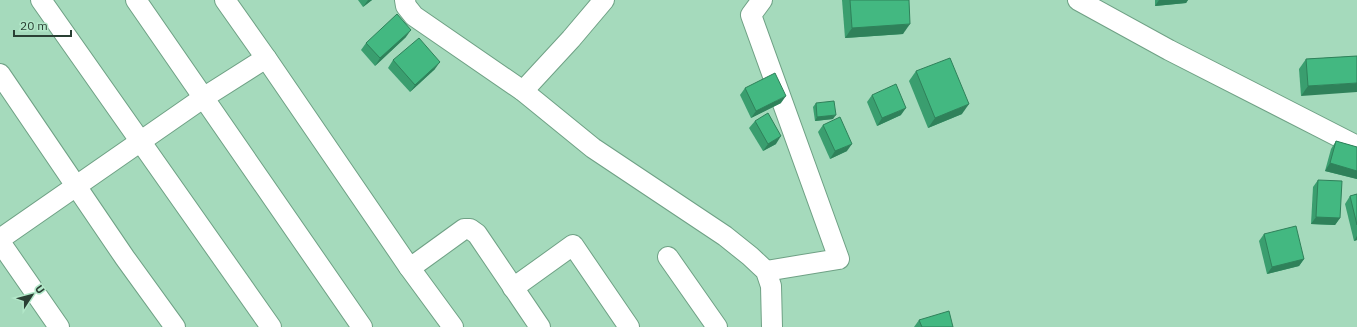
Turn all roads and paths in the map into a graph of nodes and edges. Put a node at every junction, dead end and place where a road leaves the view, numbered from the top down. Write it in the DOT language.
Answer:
graph roads {
  1 [pos="41,0"];
  2 [pos="136,0"];
  3 [pos="225,0"];
  4 [pos="405,0"];
  5 [pos="604,0"];
  6 [pos="762,0"];
  7 [pos="1090,3"];
  8 [pos="266,58"];
  9 [pos="0,74"];
  10 [pos="523,91"];
  11 [pos="203,98"];
  12 [pos="141,142"];
  13 [pos="1357,146"];
  14 [pos="76,186"];
  15 [pos="0,239"];
  16 [pos="0,242"];
  17 [pos="668,257"];
  18 [pos="409,267"];
  19 [pos="766,271"];
  20 [pos="513,288"];
  21 [pos="59,327"];
  22 [pos="175,327"];
  23 [pos="271,327"];
  24 [pos="362,327"];
  25 [pos="452,327"];
  26 [pos="540,327"];
  27 [pos="629,327"];
  28 [pos="717,327"];
  29 [pos="772,327"];
  1 -- 12 [label="street"];
  2 -- 11 [label="street"];
  3 -- 8 [label="street"];
  4 -- 10 [label="street"];
  5 -- 10 [label="street"];
  6 -- 19 [label="street"];
  7 -- 13 [label="street"];
  8 -- 11 [label="street"];
  8 -- 18 [label="street"];
  9 -- 14 [label="street"];
  10 -- 19 [label="street"];
  11 -- 12 [label="street"];
  11 -- 24 [label="street"];
  12 -- 14 [label="street"];
  12 -- 23 [label="street"];
  14 -- 15 [label="street"];
  14 -- 22 [label="street"];
  16 -- 21 [label="street"];
  17 -- 28 [label="street"];
  18 -- 20 [label="street"];
  18 -- 25 [label="street"];
  19 -- 29 [label="street"];
  20 -- 26 [label="street"];
  20 -- 27 [label="street"];
}
